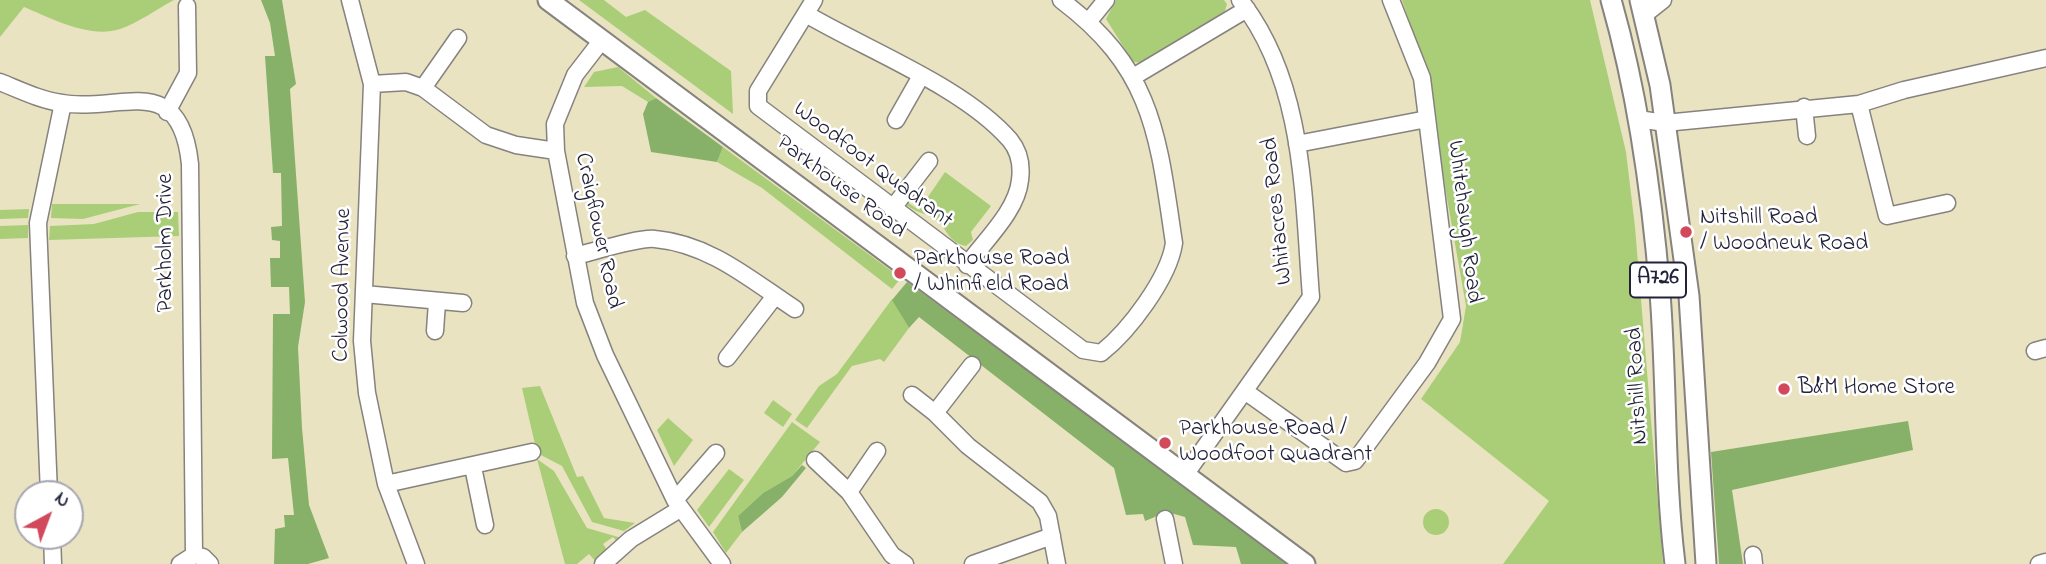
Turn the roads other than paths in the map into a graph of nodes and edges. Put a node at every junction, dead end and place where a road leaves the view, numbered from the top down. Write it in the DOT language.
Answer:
graph roads {
  1 [pos="350,0"];
  2 [pos="548,0"];
  3 [pos="1061,0"];
  4 [pos="1106,0"];
  5 [pos="1391,0"];
  6 [pos="1611,0"];
  7 [pos="1662,0"];
  8 [pos="1243,4"];
  9 [pos="187,6"];
  10 [pos="810,7"];
  11 [pos="1642,8"];
  12 [pos="1089,21"];
  13 [pos="458,38"];
  14 [pos="602,40"];
  15 [pos="2046,58"];
  16 [pos="921,76"];
  17 [pos="1133,77"];
  18 [pos="0,82"];
  19 [pos="372,84"];
  20 [pos="423,88"];
  21 [pos="63,103"];
  22 [pos="1859,104"];
  23 [pos="1804,107"];
  24 [pos="167,112"];
  25 [pos="1427,119"];
  26 [pos="1638,119"];
  27 [pos="896,120"];
  28 [pos="1665,123"];
  29 [pos="1807,136"];
  30 [pos="1297,144"];
  31 [pos="556,151"];
  32 [pos="929,161"];
  33 [pos="1947,203"];
  34 [pos="892,209"];
  35 [pos="575,256"];
  36 [pos="967,265"];
  37 [pos="364,294"];
  38 [pos="775,296"];
  39 [pos="437,302"];
  40 [pos="463,303"];
  41 [pos="795,309"];
  42 [pos="435,331"];
  43 [pos="727,358"];
  44 [pos="972,365"];
  45 [pos="1246,392"];
  46 [pos="912,395"];
  47 [pos="935,412"];
  48 [pos="877,451"];
  49 [pos="532,452"];
  50 [pos="716,453"];
  51 [pos="815,460"];
  52 [pos="473,467"];
  53 [pos="1185,475"];
  54 [pos="48,480"];
  55 [pos="386,484"];
  56 [pos="849,492"];
  57 [pos="678,504"];
  58 [pos="1165,519"];
  59 [pos="485,525"];
  60 [pos="1052,536"];
  61 [pos="187,560"];
  62 [pos="2046,562"];
  63 [pos="210,564"];
  64 [pos="416,564"];
  65 [pos="603,564"];
  66 [pos="722,564"];
  67 [pos="905,564"];
  68 [pos="973,564"];
  69 [pos="1057,564"];
  70 [pos="1174,564"];
  71 [pos="1306,564"];
  72 [pos="1675,564"];
  73 [pos="1706,564"];
  74 [pos="2039,564"];
  1 -- 19 [label="street, Colwood Avenue"];
  2 -- 14 [label="main road, Parkhouse Road"];
  3 -- 12 [label="street, Woodfoot Quadrant"];
  4 -- 12 [label="street"];
  5 -- 25 [label="street, Whitehaugh Road"];
  6 -- 26 [label="main road, Nitshill Road / A726"];
  7 -- 11 [label="street"];
  8 -- 17 [label="street"];
  8 -- 30 [label="street, Whitacres Road"];
  9 -- 24 [label="street"];
  10 -- 16 [label="street"];
  10 -- 34 [label="street, Woodfoot Quadrant"];
  11 -- 28 [label="main road, A726"];
  12 -- 17 [label="street, Woodfoot Quadrant"];
  13 -- 20 [label="street"];
  14 -- 31 [label="street, Craigflower Road"];
  14 -- 53 [label="main road, Parkhouse Road"];
  15 -- 22 [label="street"];
  16 -- 27 [label="street"];
  16 -- 36 [label="street"];
  17 -- 36 [label="street, Woodfoot Quadrant"];
  18 -- 21 [label="street"];
  19 -- 20 [label="street"];
  19 -- 37 [label="street, Colwood Avenue"];
  20 -- 31 [label="street"];
  21 -- 24 [label="street"];
  21 -- 54 [label="street"];
  22 -- 23 [label="street"];
  22 -- 33 [label="street"];
  23 -- 28 [label="street"];
  23 -- 29 [label="street"];
  24 -- 61 [label="street, Parkholm Drive"];
  25 -- 30 [label="street"];
  25 -- 45 [label="street, Whitehaugh Road"];
  26 -- 28 [label="street"];
  26 -- 72 [label="main road, Nitshill Road / A726"];
  28 -- 73 [label="main road, A726"];
  30 -- 45 [label="street, Whitacres Road"];
  31 -- 35 [label="street, Craigflower Road"];
  32 -- 34 [label="street"];
  34 -- 36 [label="street, Woodfoot Quadrant"];
  35 -- 38 [label="street"];
  35 -- 57 [label="street, Craigflower Road"];
  37 -- 39 [label="street"];
  37 -- 55 [label="street, Colwood Avenue"];
  38 -- 41 [label="street"];
  38 -- 43 [label="street"];
  39 -- 40 [label="street"];
  39 -- 42 [label="street"];
  44 -- 47 [label="street"];
  45 -- 53 [label="street, Whitacres Road"];
  46 -- 47 [label="street"];
  47 -- 60 [label="street"];
  48 -- 56 [label="street"];
  49 -- 52 [label="street"];
  50 -- 57 [label="street"];
  51 -- 56 [label="street"];
  52 -- 55 [label="street"];
  52 -- 59 [label="street"];
  53 -- 71 [label="main road, Parkhouse Road"];
  55 -- 64 [label="street, Colwood Avenue"];
  56 -- 67 [label="street"];
  57 -- 65 [label="street"];
  57 -- 66 [label="street, Craigflower Road"];
  58 -- 70 [label="street"];
  60 -- 68 [label="street"];
  60 -- 69 [label="street"];
  61 -- 63 [label="street, Parkholm Drive"];
  62 -- 74 [label="street"];
}
